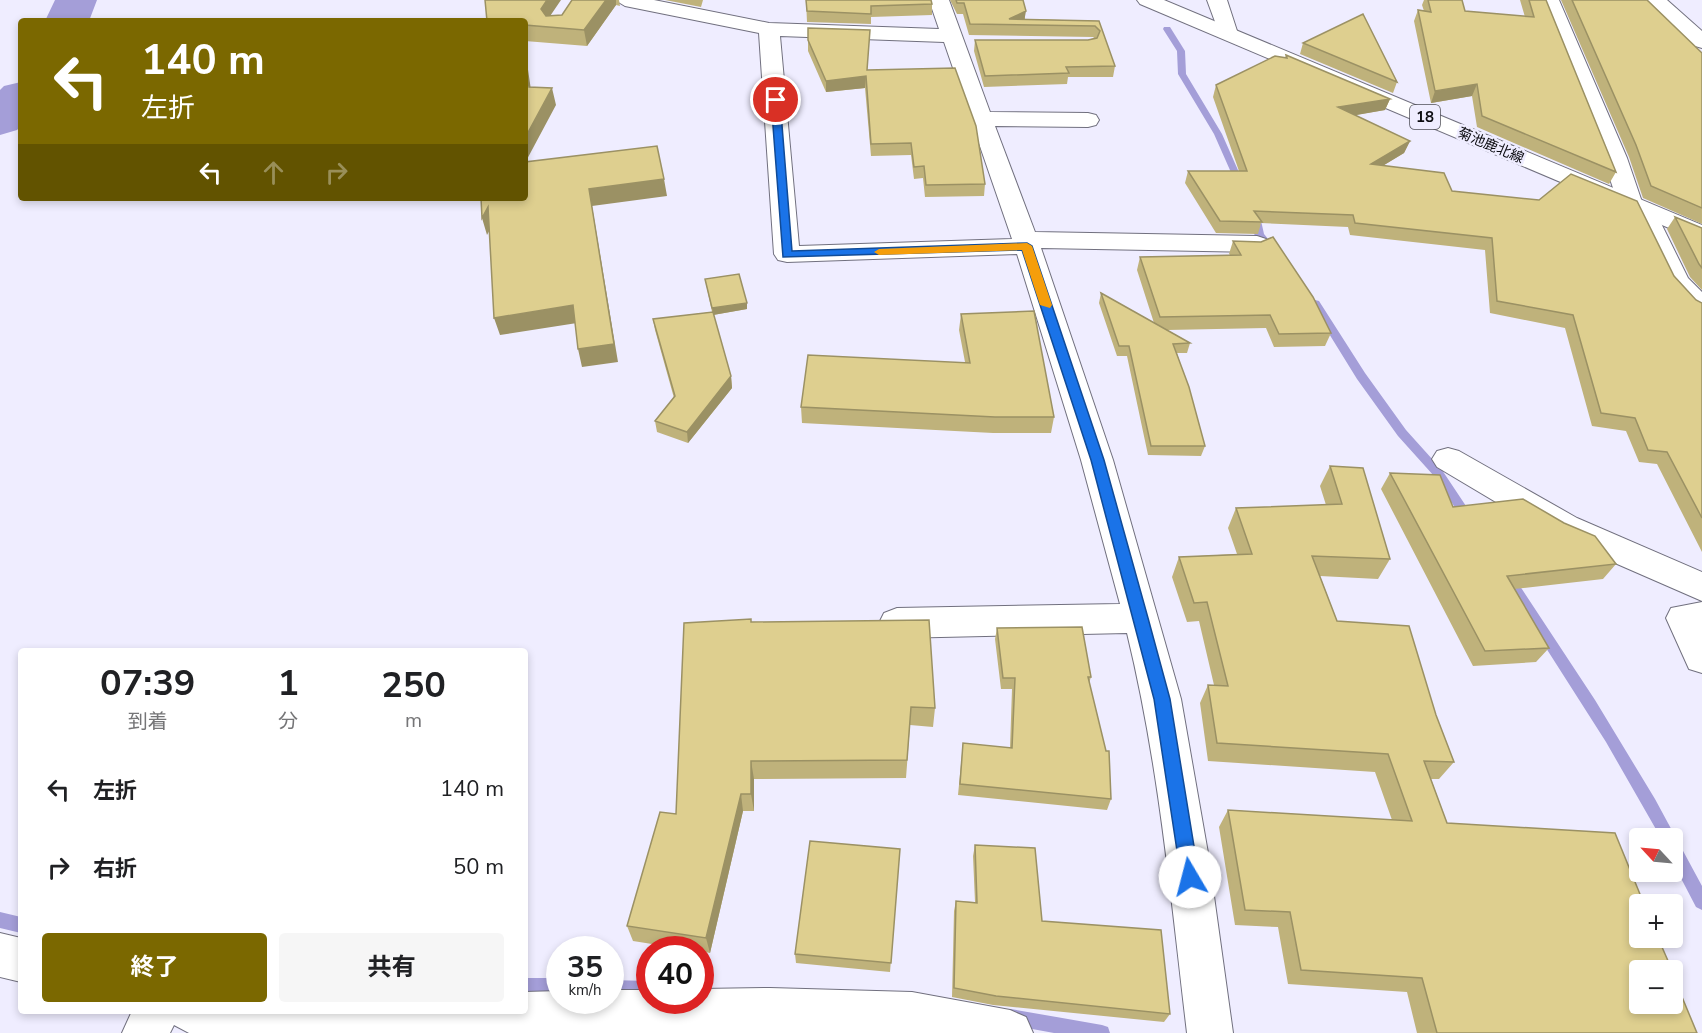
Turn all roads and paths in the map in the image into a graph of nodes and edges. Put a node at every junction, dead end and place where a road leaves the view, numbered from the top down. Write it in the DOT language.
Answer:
graph roads {
  1 [pos="626,0"];
  2 [pos="939,0"];
  3 [pos="1147,0"];
  4 [pos="1217,0"];
  5 [pos="1549,0"];
  6 [pos="1655,0"];
  7 [pos="769,29"];
  8 [pos="1228,34"];
  9 [pos="962,41"];
  10 [pos="1702,42"];
  11 [pos="982,119"];
  12 [pos="1088,120"];
  13 [pos="1636,206"];
  14 [pos="1702,234"];
  15 [pos="1025,242"];
  16 [pos="1257,244"];
  17 [pos="1702,308"];
  18 [pos="1448,459"];
  19 [pos="1702,587"];
  20 [pos="1702,617"];
  21 [pos="1141,618"];
  22 [pos="897,623"];
  23 [pos="1702,658"];
  24 [pos="0,955"];
  25 [pos="18,959"];
  26 [pos="155,1014"];
  27 [pos="208,1014"];
  28 [pos="492,1024"];
  29 [pos="145,1033"];
  30 [pos="1010,1033"];
  31 [pos="1210,1033"];
  1 -- 7 [label="main road"];
  2 -- 9 [label="main road"];
  3 -- 8 [label="main road, 菊池鹿北線 / 18"];
  4 -- 8 [label="main road"];
  5 -- 13 [label="main road"];
  6 -- 10 [label="main road"];
  7 -- 9 [label="main road"];
  7 -- 15 [label="main road"];
  8 -- 13 [label="main road, 菊池鹿北線 / 18"];
  9 -- 11 [label="main road"];
  11 -- 12 [label="main road"];
  11 -- 15 [label="main road"];
  13 -- 14 [label="main road, 菊池鹿北線 / 18"];
  13 -- 17 [label="main road"];
  15 -- 16 [label="main road"];
  15 -- 21 [label="main road"];
  18 -- 19 [label="main road"];
  20 -- 23 [label="main road"];
  21 -- 22 [label="main road"];
  21 -- 31 [label="main road"];
  24 -- 25 [label="main road"];
  26 -- 29 [label="main road"];
  27 -- 28 [label="main road"];
  28 -- 30 [label="main road"];
}
